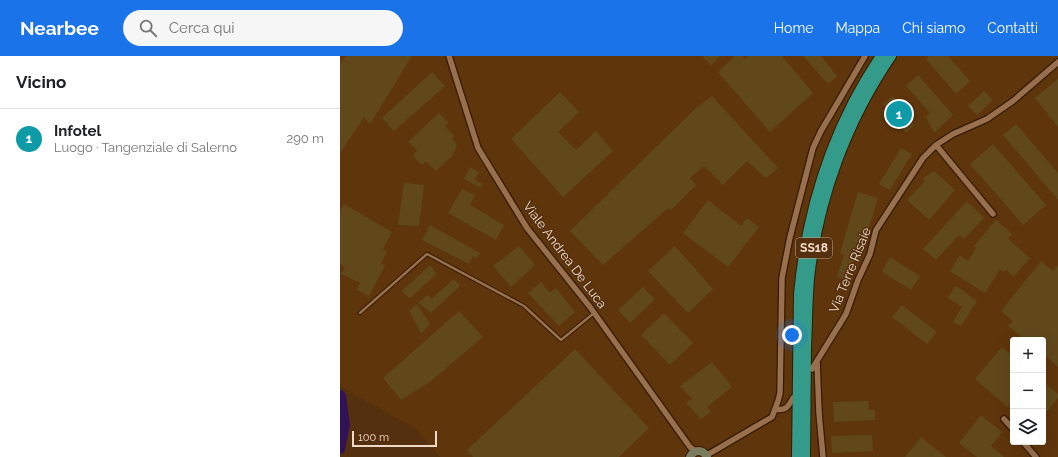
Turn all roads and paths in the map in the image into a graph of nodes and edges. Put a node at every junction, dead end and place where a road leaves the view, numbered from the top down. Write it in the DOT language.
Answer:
graph roads {
  1 [pos="449,56"];
  2 [pos="865,56"];
  3 [pos="881,56"];
  4 [pos="891,56"];
  5 [pos="1058,62"];
  6 [pos="936,146"];
  7 [pos="993,214"];
  8 [pos="594,312"];
  9 [pos="360,313"];
  10 [pos="817,361"];
  11 [pos="812,369"];
  12 [pos="793,398"];
  13 [pos="775,409"];
  14 [pos="1004,419"];
  15 [pos="1010,426"];
  16 [pos="1026,445"];
  17 [pos="692,454"];
  18 [pos="707,456"];
  19 [pos="796,457"];
  20 [pos="805,457"];
  21 [pos="822,457"];
  22 [pos="1036,457"];
  1 -- 8 [label="street, Viale Andrea De Luca"];
  2 -- 13 [label="street"];
  3 -- 19 [label="highway, SS18"];
  4 -- 20 [label="highway, SS18"];
  5 -- 6 [label="street, Via Terre Risaie"];
  6 -- 7 [label="street"];
  6 -- 10 [label="street, Via Terre Risaie"];
  8 -- 9 [label="lane"];
  8 -- 17 [label="street, Viale Andrea De Luca"];
  10 -- 11 [label="street, Via Terre Risaie"];
  10 -- 21 [label="street"];
  12 -- 13 [label="street"];
  13 -- 18 [label="street"];
  14 -- 15 [label="street"];
  16 -- 22 [label="street"];
  17 -- 18 [label="street"];
}
